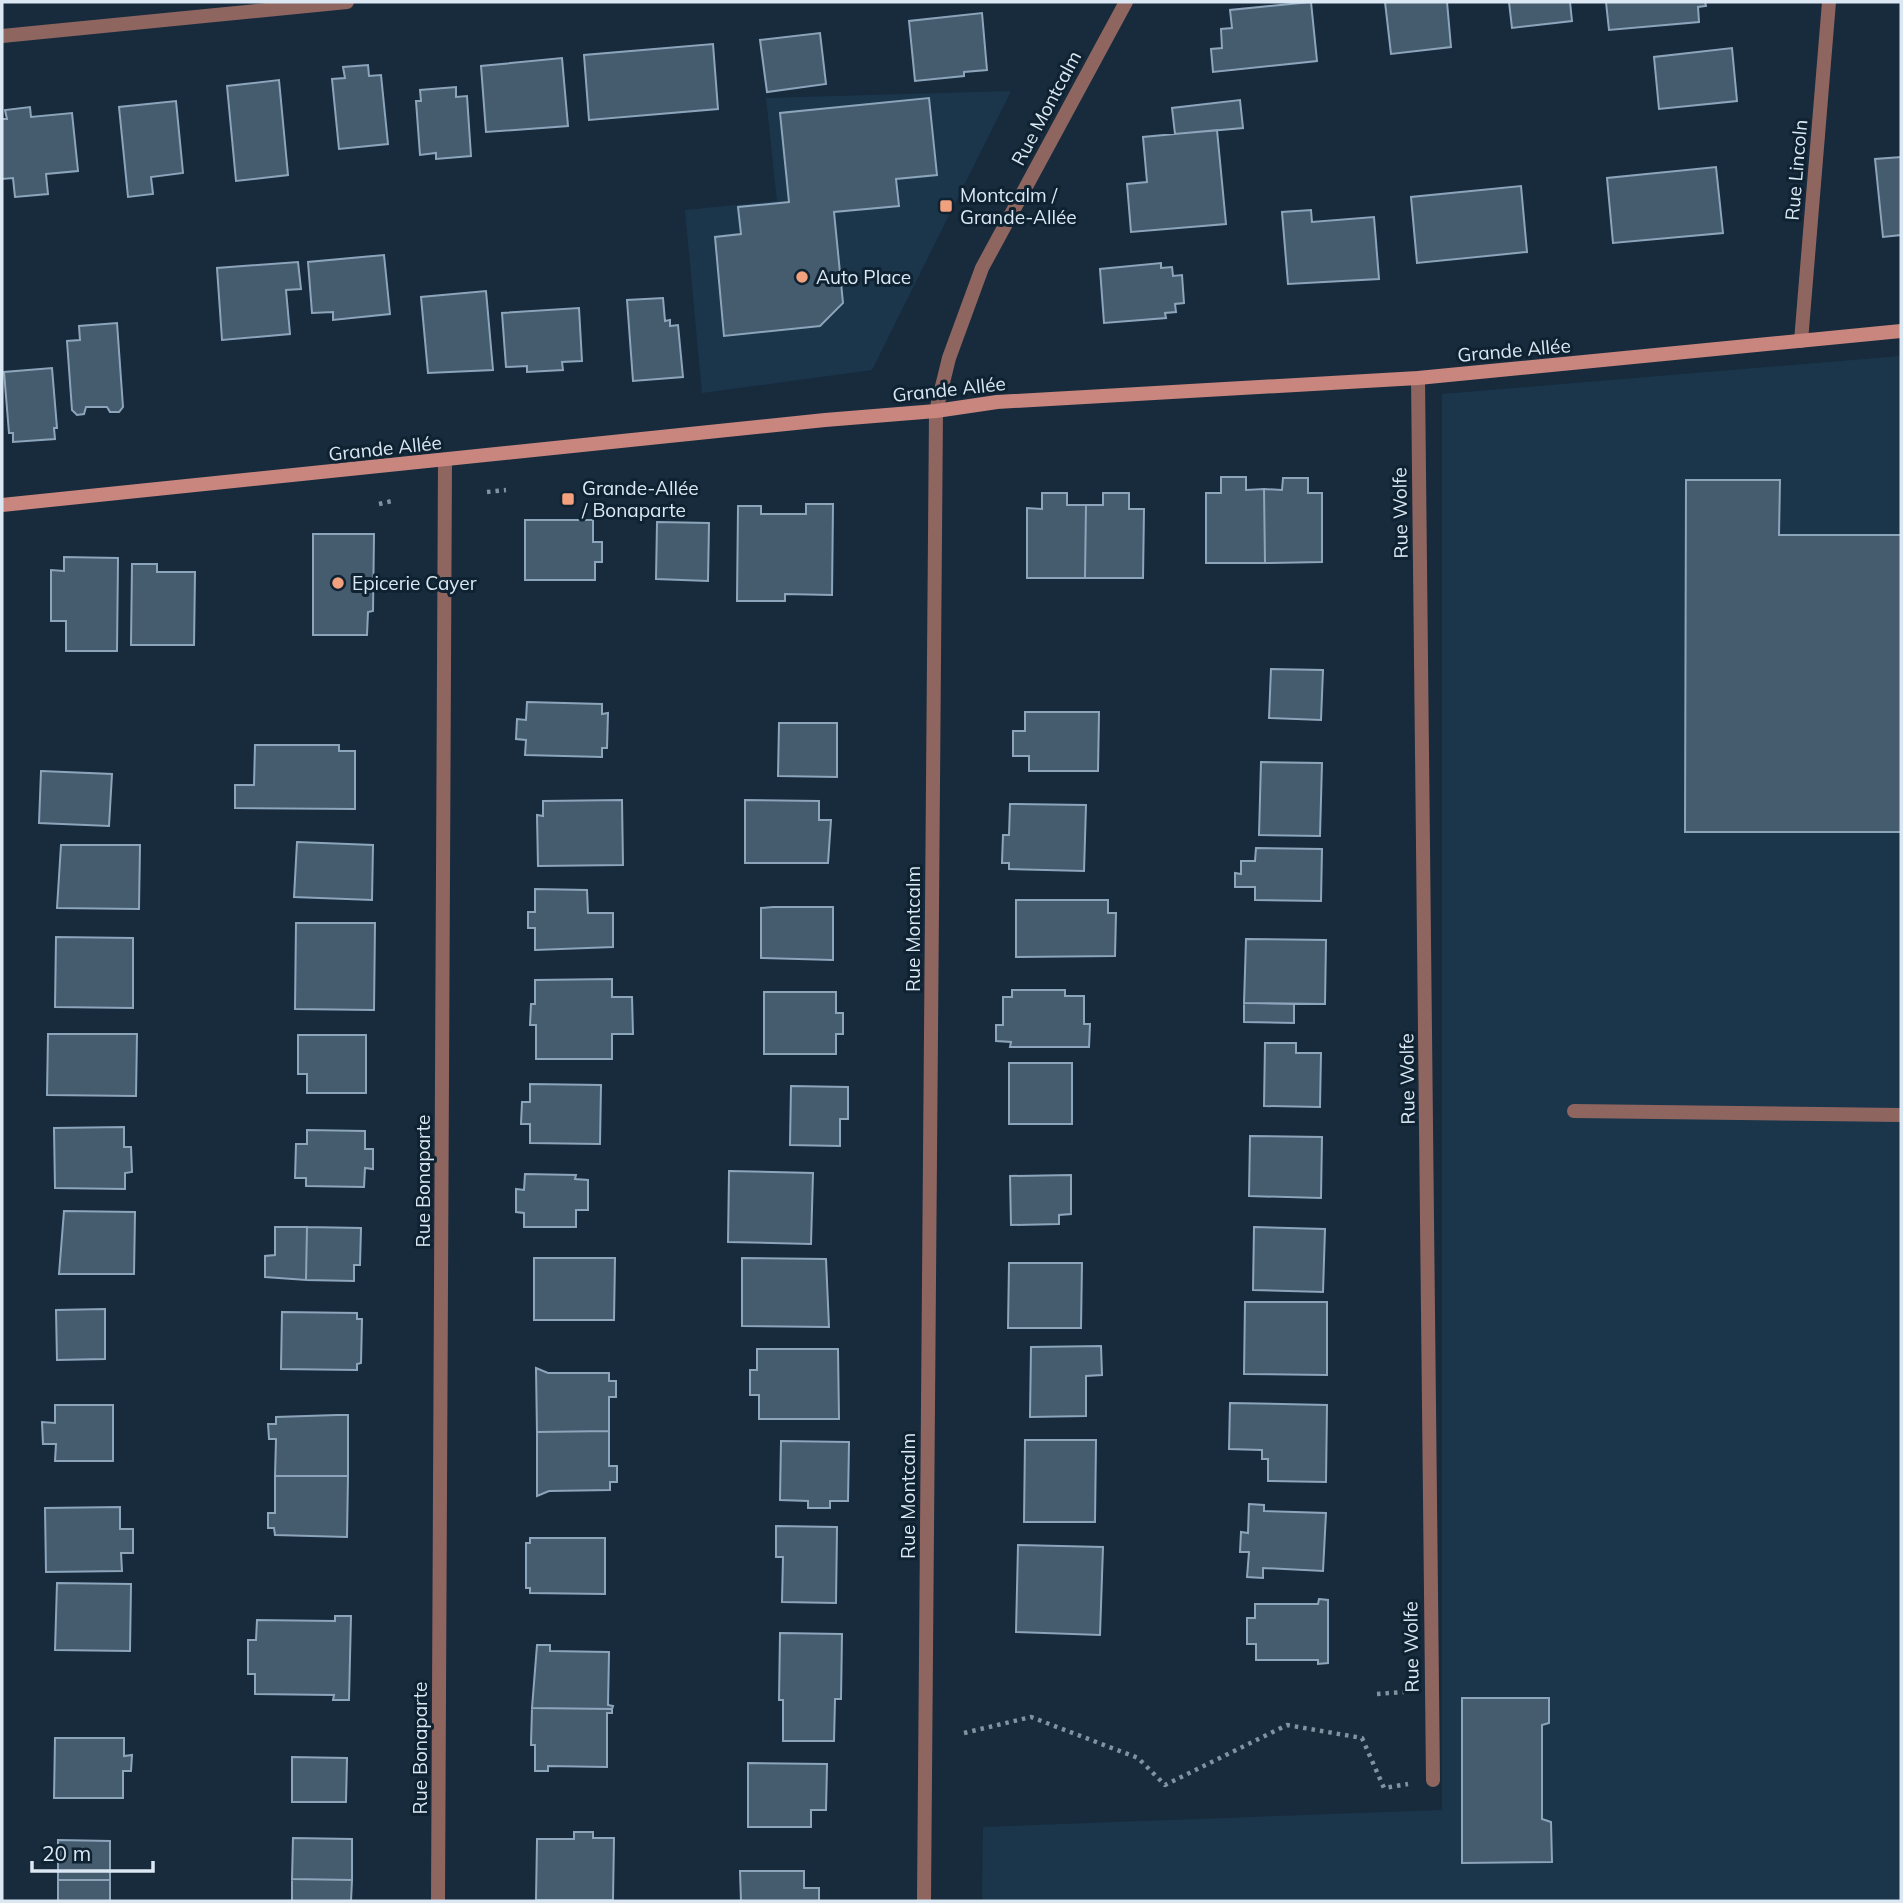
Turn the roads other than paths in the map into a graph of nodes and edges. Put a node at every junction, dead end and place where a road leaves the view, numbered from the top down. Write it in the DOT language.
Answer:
graph roads {
  1 [pos="347,2"];
  2 [pos="1126,2"];
  3 [pos="1829,2"];
  4 [pos="2,36"];
  5 [pos="1901,331"];
  6 [pos="1801,341"];
  7 [pos="1418,378"];
  8 [pos="936,411"];
  9 [pos="445,461"];
  10 [pos="2,505"];
  11 [pos="1574,1111"];
  12 [pos="1901,1115"];
  13 [pos="1433,1780"];
  14 [pos="438,1901"];
  15 [pos="924,1901"];
  1 -- 4 [label="street"];
  2 -- 8 [label="street, Rue Montcalm"];
  3 -- 6 [label="street, Rue Lincoln"];
  5 -- 6 [label="main road, Grande Allée"];
  6 -- 7 [label="main road, Grande Allée"];
  7 -- 8 [label="main road, Grande Allée"];
  7 -- 13 [label="street, Rue Wolfe"];
  8 -- 9 [label="main road, Grande Allée"];
  8 -- 15 [label="street, Rue Montcalm"];
  9 -- 10 [label="main road, Grande Allée"];
  9 -- 14 [label="street, Rue Bonaparte"];
  11 -- 12 [label="street"];
}
